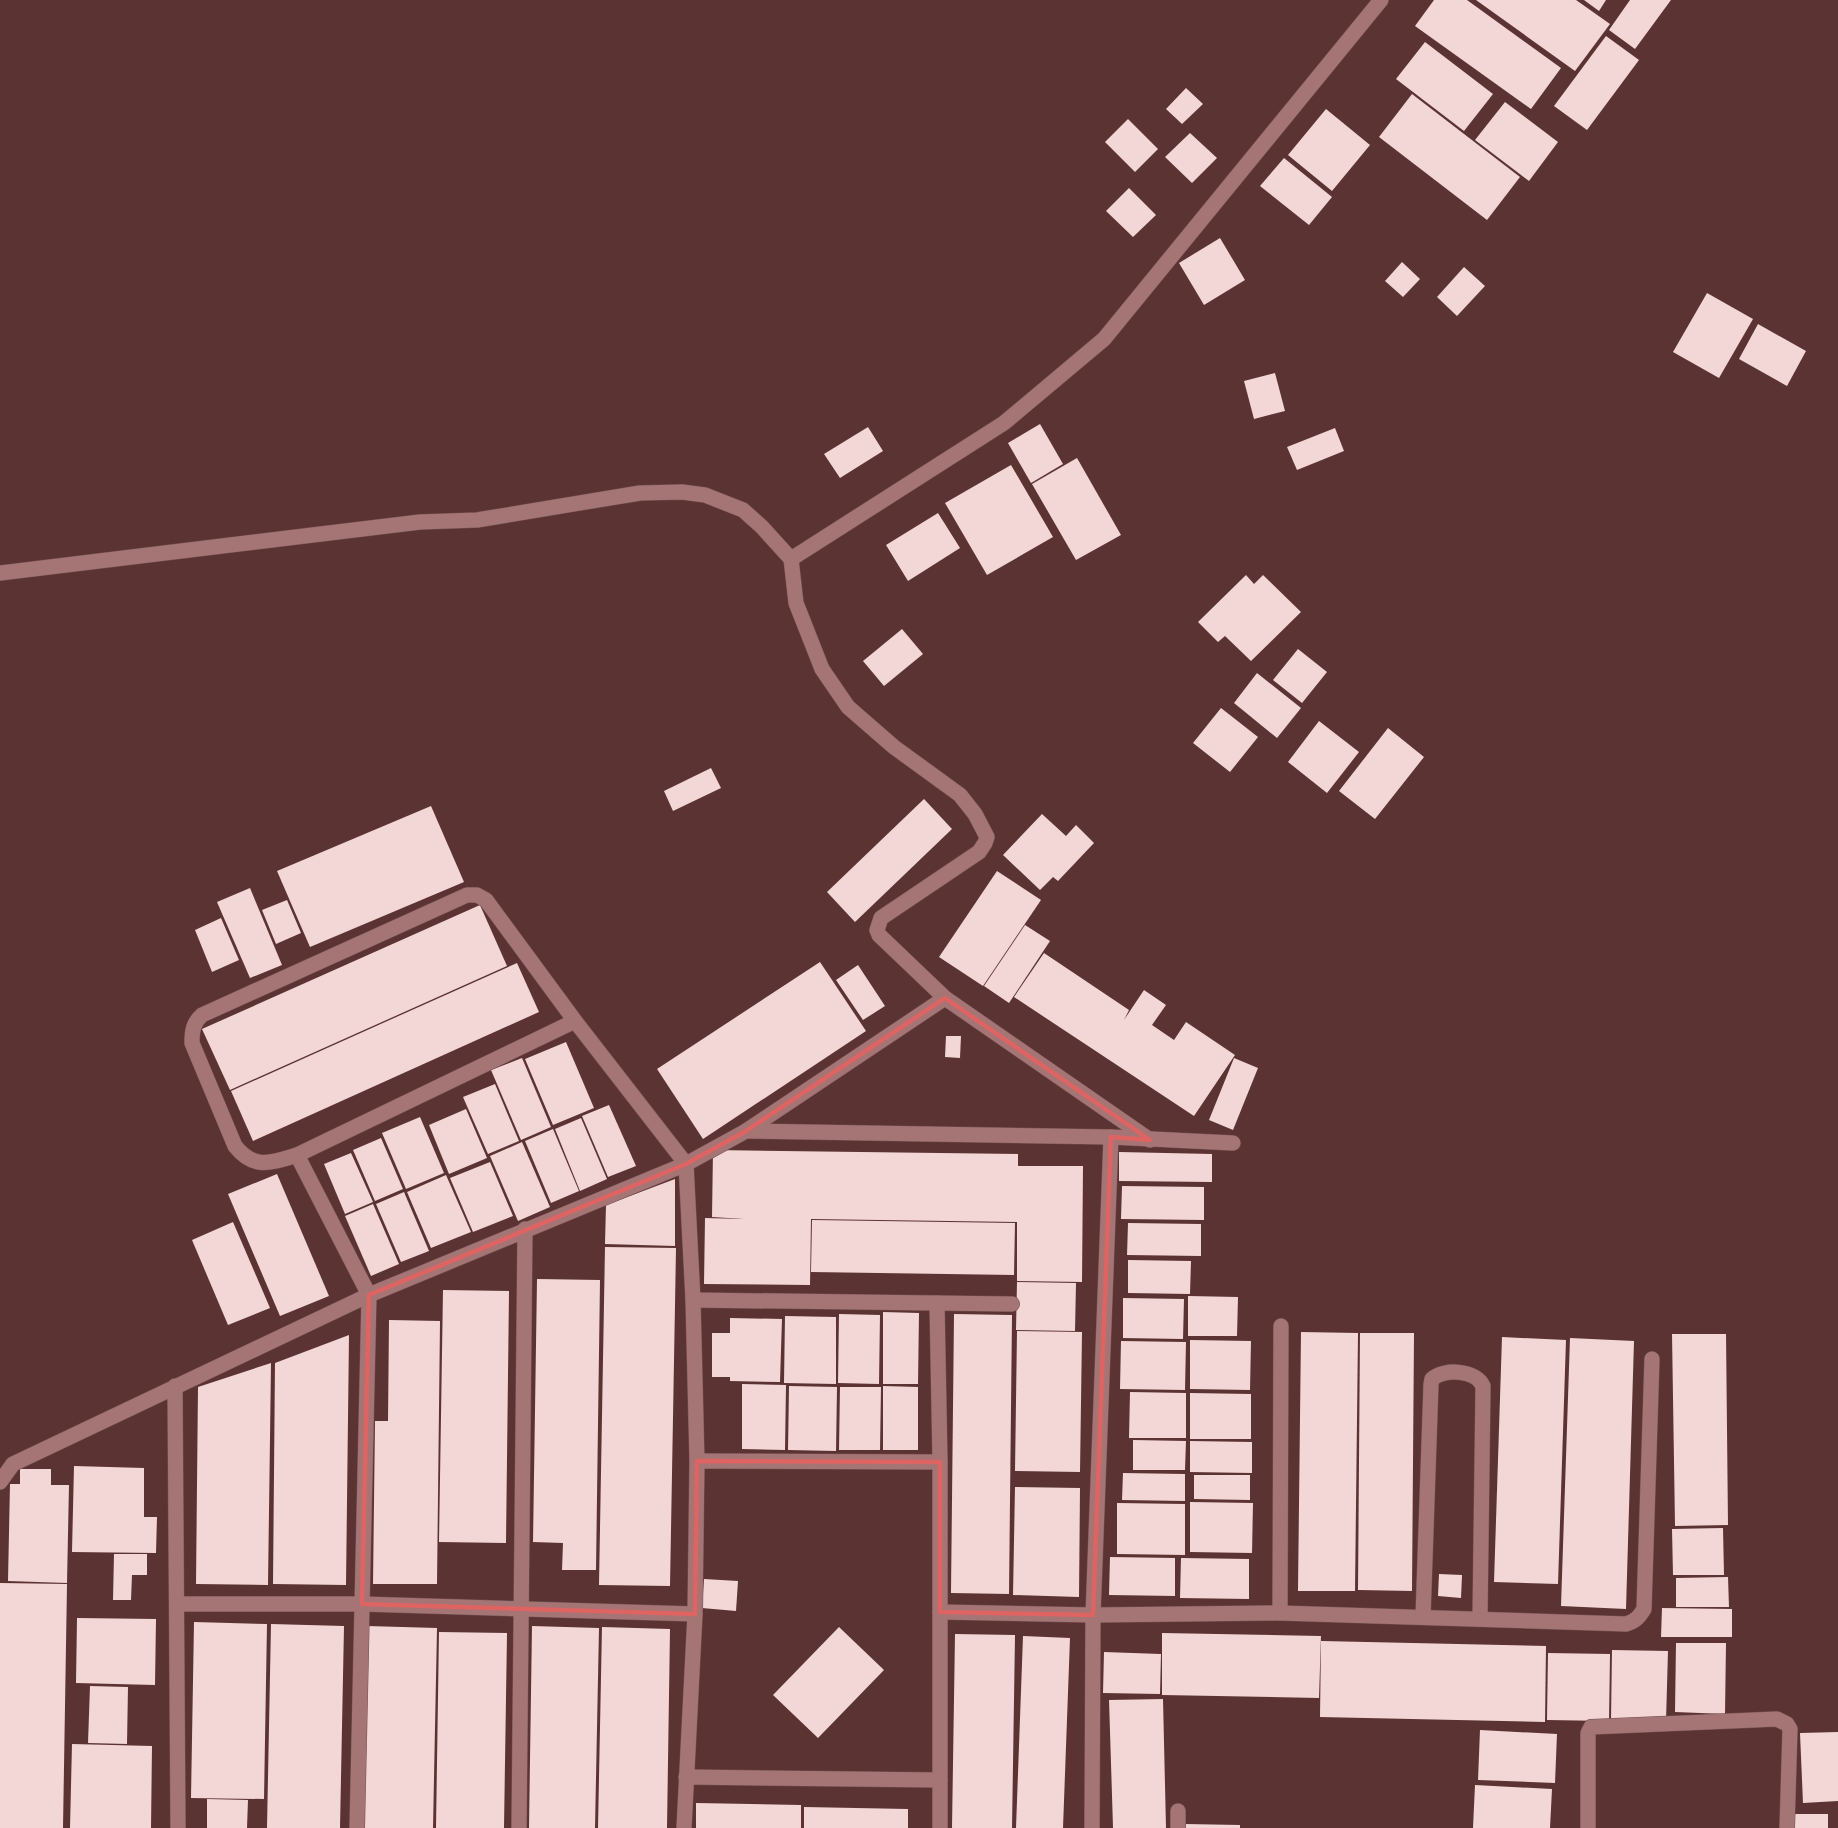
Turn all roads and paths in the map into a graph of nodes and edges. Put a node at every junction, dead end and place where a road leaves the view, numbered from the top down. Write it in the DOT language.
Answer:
graph roads {
  1 [pos="1381,0"];
  2 [pos="791,559"];
  3 [pos="0,573"];
  4 [pos="945,998"];
  5 [pos="575,1021"];
  6 [pos="746,1131"];
  7 [pos="1111,1137"];
  8 [pos="1150,1140"];
  9 [pos="1233,1143"];
  10 [pos="297,1155"];
  11 [pos="686,1164"];
  12 [pos="525,1229"];
  13 [pos="369,1295"];
  14 [pos="693,1300"];
  15 [pos="937,1303"];
  16 [pos="1012,1304"];
  17 [pos="1281,1326"];
  18 [pos="1652,1359"];
  19 [pos="175,1386"];
  20 [pos="697,1461"];
  21 [pos="940,1462"];
  22 [pos="0,1482"];
  23 [pos="177,1604"];
  24 [pos="362,1604"];
  25 [pos="523,1608"];
  26 [pos="940,1612"];
  27 [pos="1281,1613"];
  28 [pos="695,1614"];
  29 [pos="1093,1615"];
  30 [pos="1423,1617"];
  31 [pos="1480,1618"];
  32 [pos="686,1777"];
  33 [pos="940,1780"];
  34 [pos="1178,1812"];
  35 [pos="178,1828"];
  36 [pos="357,1828"];
  37 [pos="519,1828"];
  38 [pos="684,1828"];
  39 [pos="940,1828"];
  40 [pos="1092,1828"];
  41 [pos="1178,1828"];
  42 [pos="1588,1828"];
  43 [pos="1787,1828"];
  1 -- 2 [label="street"];
  2 -- 3 [label="street"];
  2 -- 4 [label="street"];
  4 -- 6 [label="street"];
  4 -- 8 [label="street"];
  5 -- 10 [label="street"];
  5 -- 10 [label="street"];
  5 -- 11 [label="street"];
  6 -- 7 [label="street"];
  6 -- 11 [label="street"];
  7 -- 8 [label="street"];
  7 -- 29 [label="street"];
  8 -- 9 [label="street"];
  10 -- 13 [label="street"];
  11 -- 12 [label="street"];
  11 -- 14 [label="street"];
  12 -- 13 [label="street"];
  12 -- 25 [label="street"];
  13 -- 19 [label="street"];
  13 -- 24 [label="street"];
  14 -- 15 [label="street"];
  14 -- 20 [label="street"];
  15 -- 16 [label="street"];
  15 -- 21 [label="street"];
  17 -- 27 [label="street"];
  18 -- 31 [label="street"];
  19 -- 22 [label="street"];
  19 -- 23 [label="street"];
  20 -- 21 [label="street"];
  20 -- 28 [label="street"];
  21 -- 26 [label="street"];
  23 -- 24 [label="street"];
  23 -- 35 [label="street"];
  24 -- 25 [label="street"];
  24 -- 36 [label="street"];
  25 -- 28 [label="street"];
  25 -- 37 [label="street"];
  26 -- 29 [label="street"];
  26 -- 33 [label="street"];
  27 -- 29 [label="street"];
  27 -- 30 [label="street"];
  28 -- 32 [label="street"];
  29 -- 40 [label="street"];
  30 -- 31 [label="street"];
  30 -- 31 [label="street"];
  32 -- 33 [label="street"];
  32 -- 38 [label="street"];
  33 -- 39 [label="street"];
  34 -- 41 [label="street"];
  42 -- 43 [label="street"];
}
